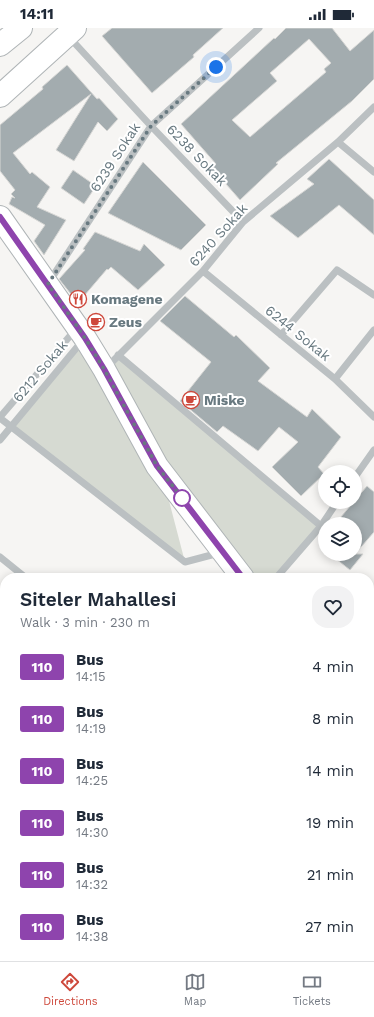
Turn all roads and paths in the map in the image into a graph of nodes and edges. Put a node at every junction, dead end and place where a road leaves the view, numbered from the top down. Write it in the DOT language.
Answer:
graph roads {
  1 [pos="21,28"];
  2 [pos="258,28"];
  3 [pos="71,31"];
  4 [pos="0,45"];
  5 [pos="0,96"];
  6 [pos="374,107"];
  7 [pos="151,126"];
  8 [pos="338,142"];
  9 [pos="374,172"];
  10 [pos="244,222"];
  11 [pos="4,225"];
  12 [pos="203,272"];
  13 [pos="48,284"];
  14 [pos="374,295"];
  15 [pos="374,330"];
  16 [pos="81,333"];
  17 [pos="281,335"];
  18 [pos="111,362"];
  19 [pos="335,379"];
  20 [pos="374,417"];
  21 [pos="0,418"];
  22 [pos="12,426"];
  23 [pos="0,440"];
  24 [pos="374,450"];
  25 [pos="362,467"];
  26 [pos="318,524"];
  27 [pos="318,529"];
  28 [pos="222,552"];
  29 [pos="0,557"];
  30 [pos="20,573"];
  31 [pos="239,573"];
  32 [pos="280,573"];
  1 -- 4 [label="main road"];
  2 -- 7 [label="street, 6239 Sokak"];
  3 -- 5 [label="main road"];
  3 -- 7 [label="street, 6238 Sokak"];
  6 -- 8 [label="street, 6240 Sokak"];
  7 -- 10 [label="street, 6238 Sokak"];
  7 -- 13 [label="street, 6239 Sokak"];
  8 -- 9 [label="street"];
  8 -- 10 [label="street, 6240 Sokak"];
  10 -- 12 [label="street, 6240 Sokak"];
  11 -- 13 [label="main road"];
  12 -- 17 [label="street, 6244 Sokak"];
  12 -- 18 [label="street, 6240 Sokak"];
  13 -- 16 [label="main road"];
  14 -- 17 [label="street"];
  15 -- 19 [label="street"];
  16 -- 18 [label="main road"];
  16 -- 21 [label="street, 6212 Sokak"];
  16 -- 22 [label="street, 6212 Sokak"];
  17 -- 19 [label="street, 6244 Sokak"];
  18 -- 26 [label="street"];
  18 -- 28 [label="main road"];
  19 -- 20 [label="street, 6244 Sokak"];
  21 -- 22 [label="street"];
  22 -- 23 [label="street, 6212 Sokak"];
  22 -- 28 [label="street"];
  24 -- 25 [label="street"];
  27 -- 32 [label="street"];
  28 -- 31 [label="main road"];
  29 -- 30 [label="street"];
}
